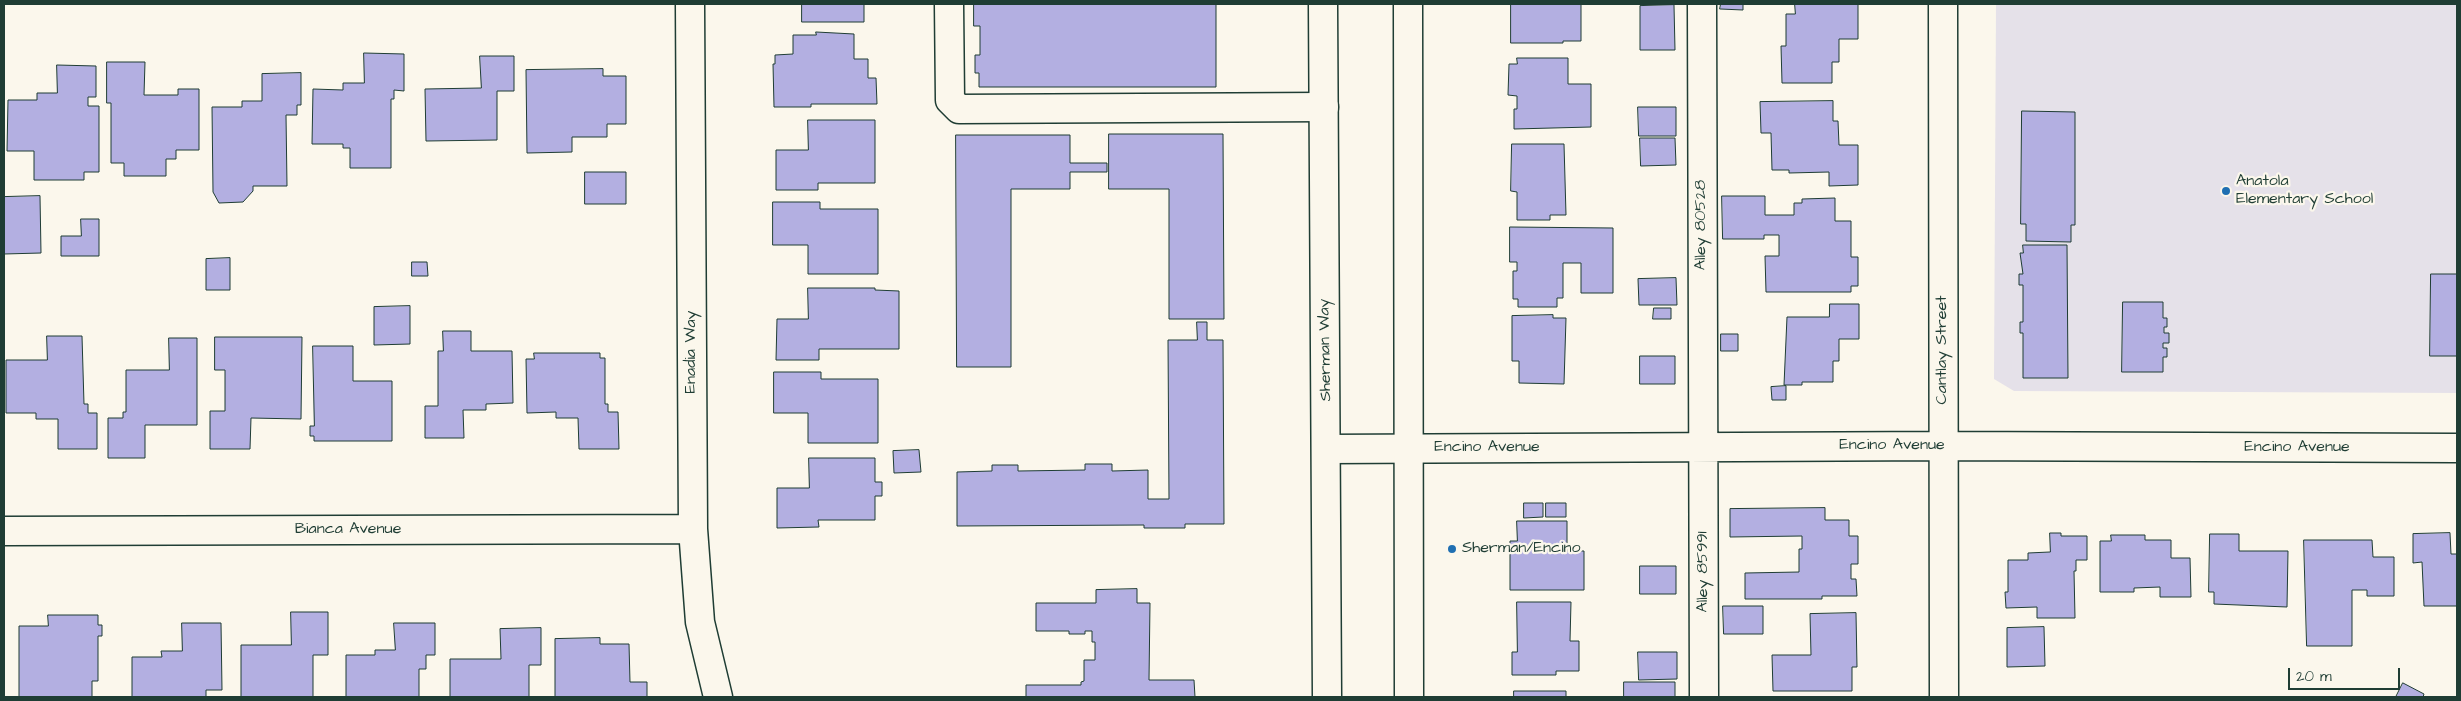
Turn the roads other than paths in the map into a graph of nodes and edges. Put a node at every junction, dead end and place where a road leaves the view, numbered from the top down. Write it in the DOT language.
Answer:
graph roads {
  1 [pos="690,4"];
  2 [pos="949,4"];
  3 [pos="1324,4"];
  4 [pos="1408,4"];
  5 [pos="1702,4"];
  6 [pos="1942,4"];
  7 [pos="1324,107"];
  8 [pos="1943,446"];
  9 [pos="1704,447"];
  10 [pos="2457,448"];
  11 [pos="1327,449"];
  12 [pos="1409,449"];
  13 [pos="693,529"];
  14 [pos="4,531"];
  15 [pos="718,697"];
  16 [pos="1327,697"];
  17 [pos="1409,697"];
  18 [pos="1704,697"];
  19 [pos="1944,697"];
  1 -- 13 [label="street, Enadia Way"];
  2 -- 7 [label="street"];
  3 -- 7 [label="street, Sherman Way"];
  4 -- 12 [label="street"];
  5 -- 9 [label="street, Alley 80528"];
  6 -- 8 [label="street, Cantlay Street"];
  7 -- 11 [label="street, Sherman Way"];
  8 -- 9 [label="street, Encino Avenue"];
  8 -- 10 [label="street, Encino Avenue"];
  8 -- 19 [label="street, Cantlay Street"];
  9 -- 12 [label="street, Encino Avenue"];
  9 -- 18 [label="street, Alley 85991"];
  11 -- 12 [label="street, Encino Avenue"];
  11 -- 16 [label="street, Sherman Way"];
  12 -- 17 [label="street"];
  13 -- 14 [label="street, Bianca Avenue"];
  13 -- 15 [label="street, Enadia Way"];
}
